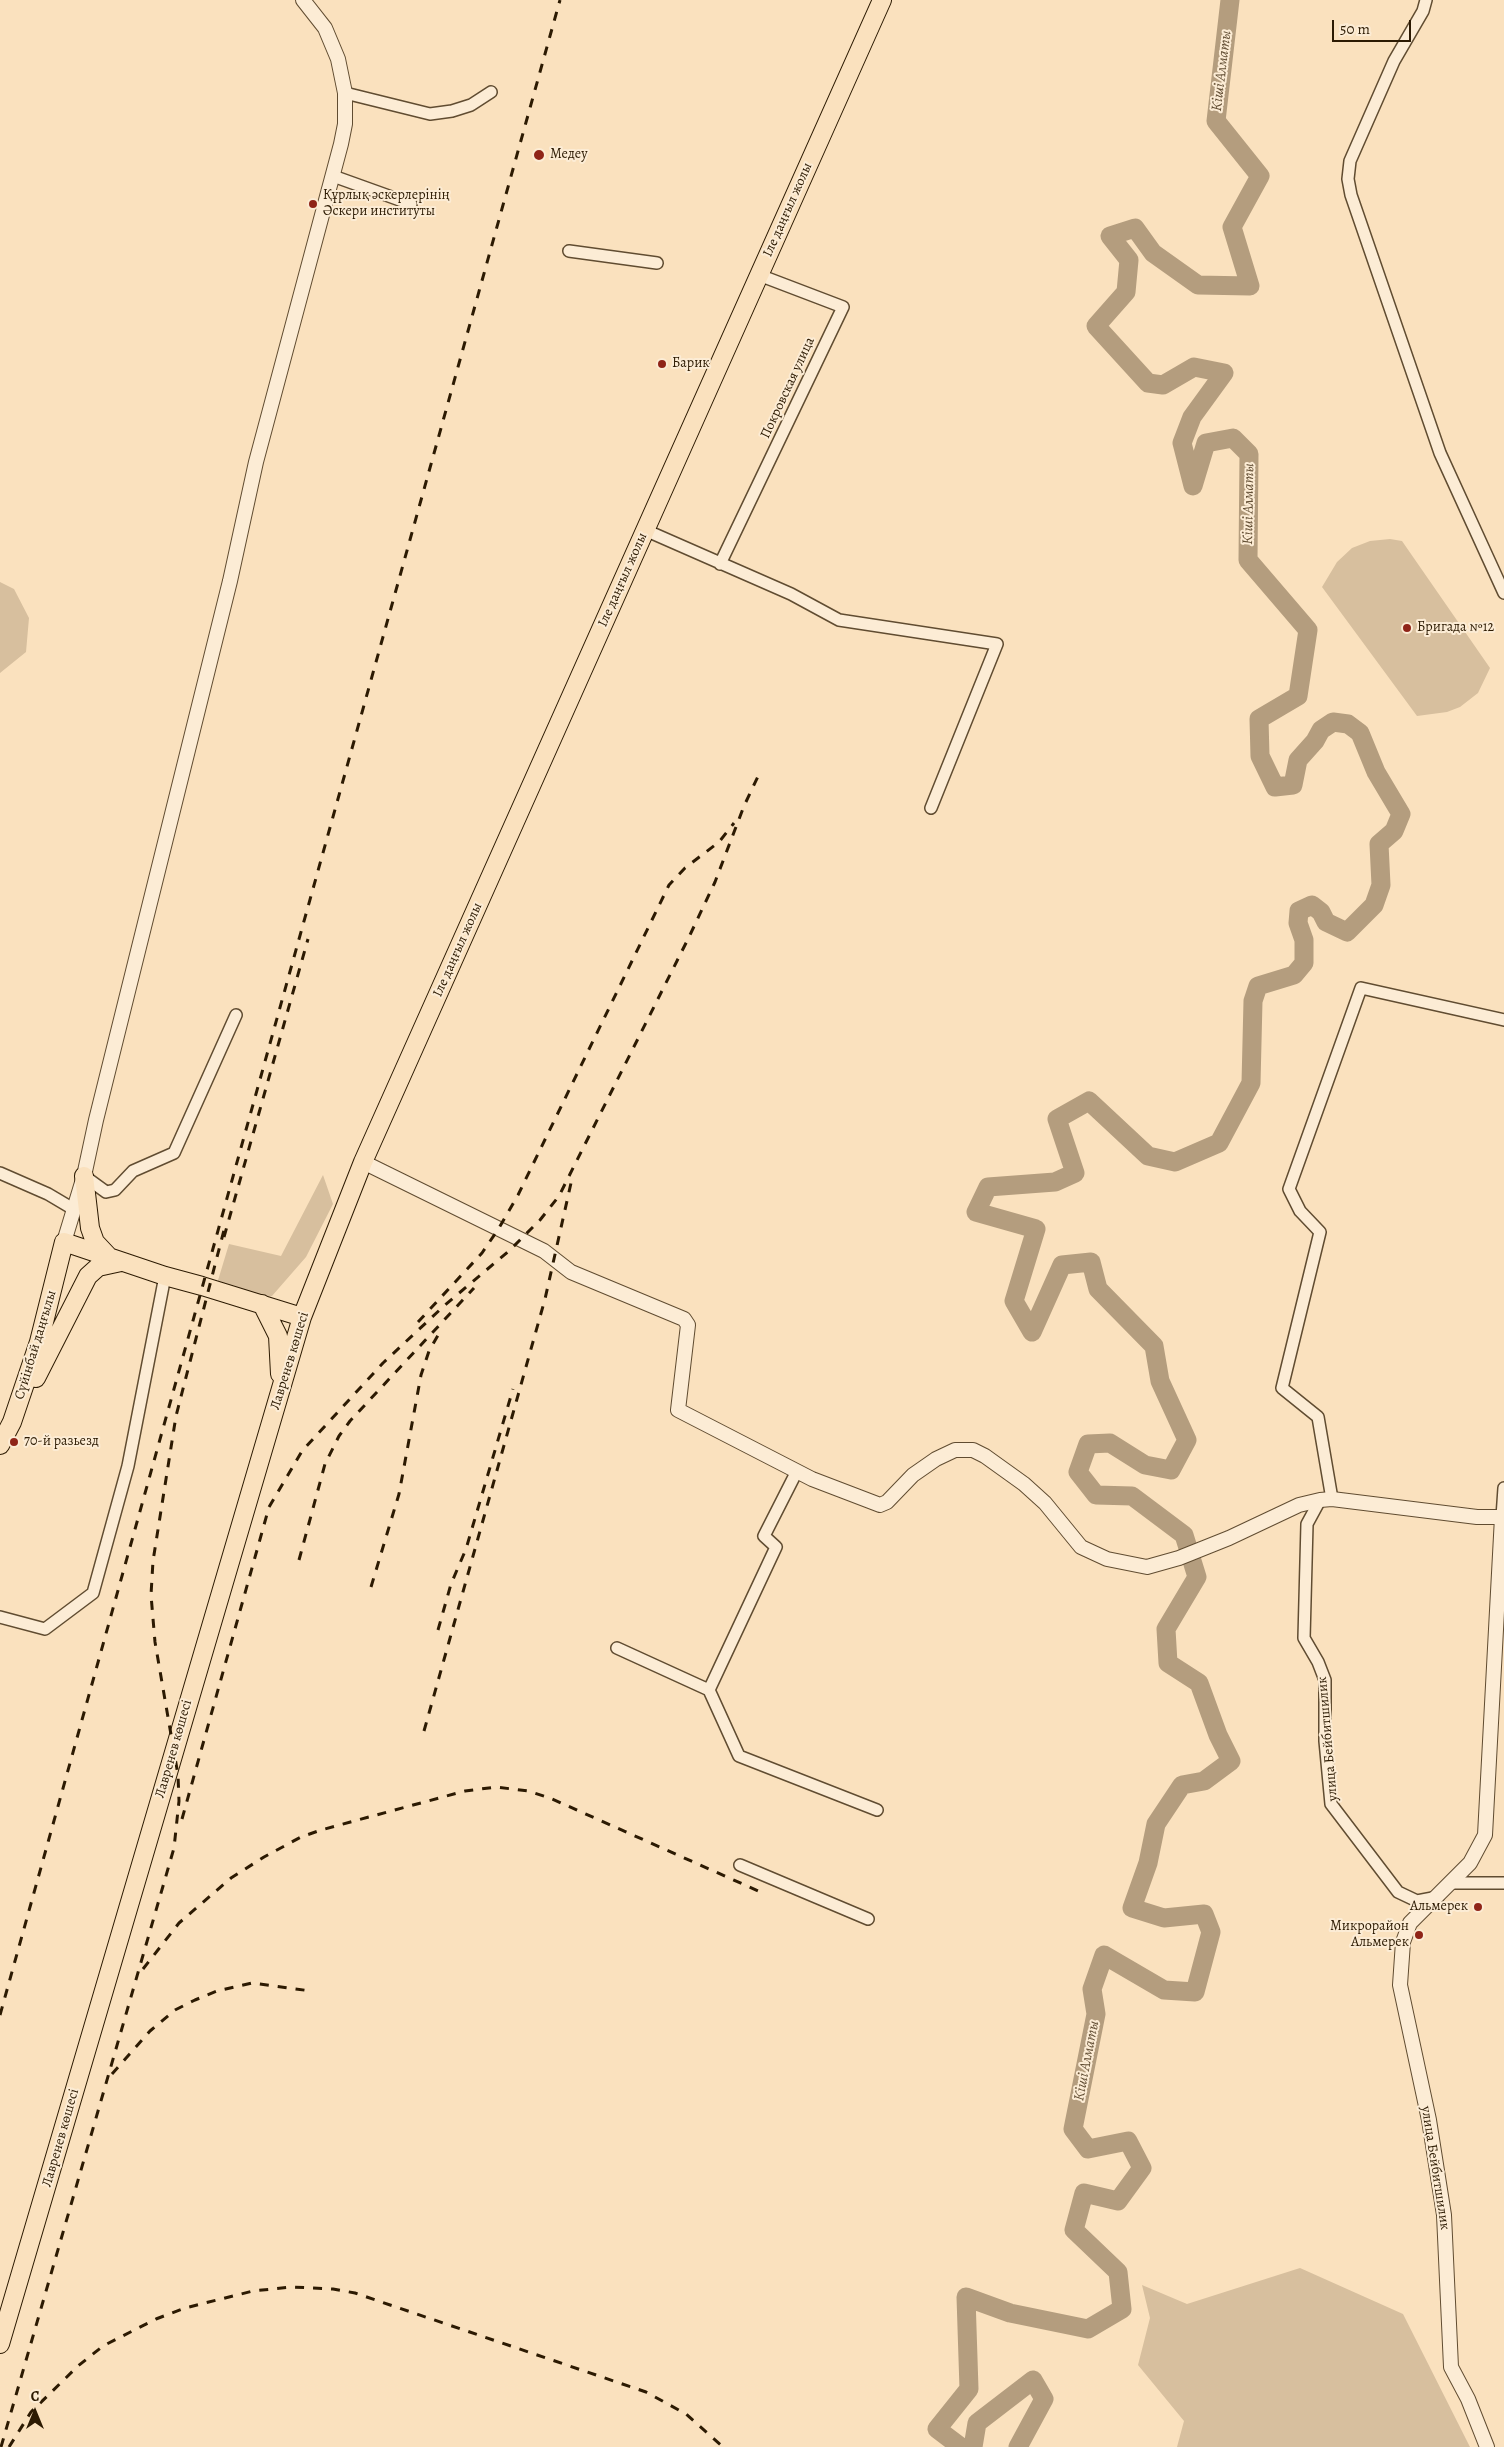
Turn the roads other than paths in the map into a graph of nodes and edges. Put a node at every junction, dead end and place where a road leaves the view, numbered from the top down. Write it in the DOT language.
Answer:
graph roads {
  1 [pos="303,0"];
  2 [pos="882,0"];
  3 [pos="1426,0"];
  4 [pos="491,92"];
  5 [pos="345,93"];
  6 [pos="333,176"];
  7 [pos="411,204"];
  8 [pos="569,251"];
  9 [pos="657,263"];
  10 [pos="758,275"];
  11 [pos="645,530"];
  12 [pos="720,564"];
  13 [pos="1504,592"];
  14 [pos="932,808"];
  15 [pos="236,1015"];
  16 [pos="1504,1020"];
  17 [pos="364,1161"];
  18 [pos="0,1173"];
  19 [pos="84,1176"];
  20 [pos="75,1210"];
  21 [pos="64,1242"];
  22 [pos="116,1260"];
  23 [pos="165,1276"];
  24 [pos="262,1304"];
  25 [pos="302,1317"];
  26 [pos="280,1397"];
  27 [pos="12,1422"];
  28 [pos="0,1445"];
  29 [pos="797,1471"];
  30 [pos="1504,1488"];
  31 [pos="1326,1500"];
  32 [pos="1503,1517"];
  33 [pos="0,1617"];
  34 [pos="617,1648"];
  35 [pos="709,1690"];
  36 [pos="877,1810"];
  37 [pos="740,1865"];
  38 [pos="1452,1884"];
  39 [pos="1504,1884"];
  40 [pos="1438,1897"];
  41 [pos="868,1919"];
  42 [pos="0,2344"];
  43 [pos="1487,2447"];
  1 -- 5 [label="street"];
  2 -- 10 [label="main road, Іле даңғыл жолы"];
  3 -- 13 [label="street"];
  4 -- 5 [label="street"];
  5 -- 6 [label="street"];
  6 -- 7 [label="street"];
  6 -- 19 [label="street"];
  8 -- 9 [label="street"];
  10 -- 11 [label="main road, Іле даңғыл жолы"];
  10 -- 12 [label="street, Покровская улица"];
  11 -- 12 [label="street"];
  11 -- 17 [label="main road, Іле даңғыл жолы"];
  12 -- 14 [label="street"];
  15 -- 19 [label="street"];
  16 -- 31 [label="street"];
  17 -- 25 [label="main road, Лавренев көшесі"];
  17 -- 29 [label="street"];
  18 -- 20 [label="street"];
  19 -- 20 [label="street"];
  19 -- 22 [label="main road"];
  20 -- 21 [label="street"];
  21 -- 22 [label="main road"];
  21 -- 27 [label="main road, Сүйінбай даңғылы"];
  22 -- 23 [label="main road"];
  22 -- 27 [label="main road"];
  23 -- 24 [label="main road"];
  23 -- 33 [label="street"];
  24 -- 25 [label="main road"];
  24 -- 26 [label="main road"];
  25 -- 26 [label="main road, Лавренев көшесі"];
  26 -- 42 [label="main road, Лавренев көшесі"];
  27 -- 28 [label="main road, Сүйінбай даңғылы"];
  29 -- 31 [label="street"];
  29 -- 35 [label="street"];
  30 -- 32 [label="street"];
  31 -- 32 [label="street"];
  31 -- 40 [label="street, улица Бейбитшилик"];
  32 -- 38 [label="street, улица Бейбитшилик"];
  34 -- 35 [label="street"];
  35 -- 36 [label="street"];
  37 -- 41 [label="street"];
  38 -- 39 [label="street"];
  38 -- 40 [label="street, улица Бейбитшилик"];
  40 -- 43 [label="street, улица Бейбитшилик"];
}
